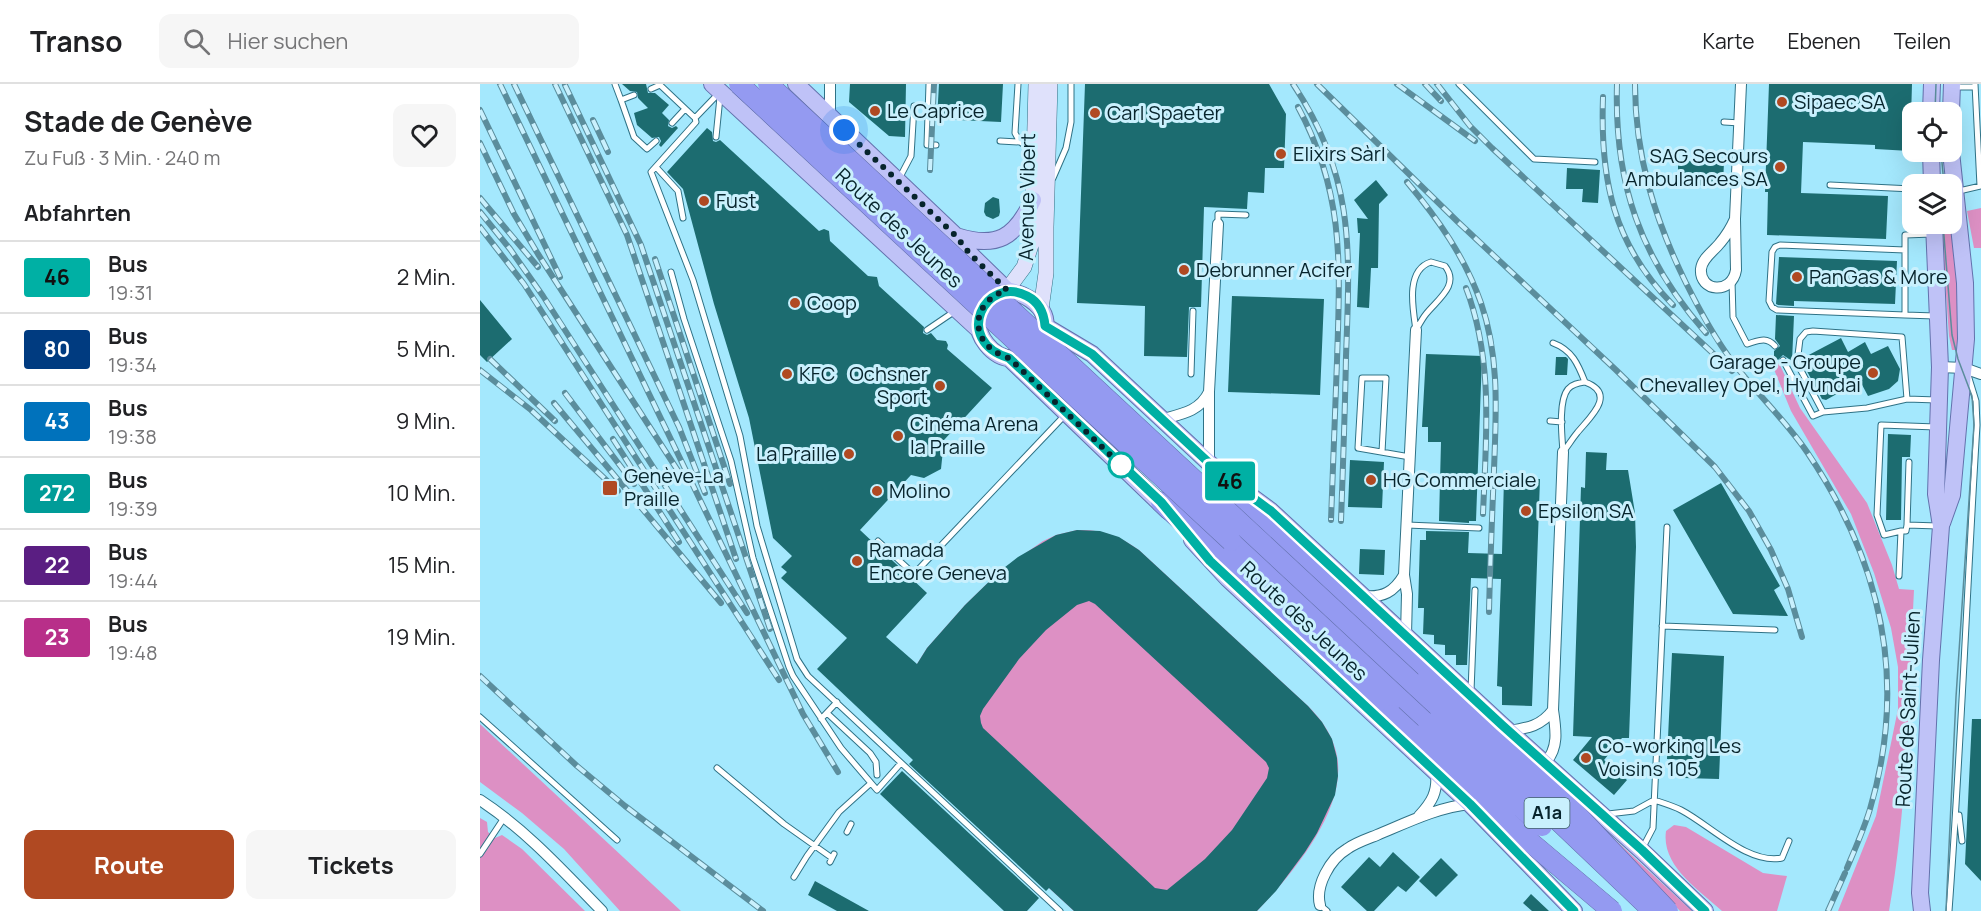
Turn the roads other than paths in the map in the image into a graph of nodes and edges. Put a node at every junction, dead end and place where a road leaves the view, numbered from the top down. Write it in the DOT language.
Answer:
graph roads {
  1 [pos="615,84"];
  2 [pos="739,84"];
  3 [pos="768,84"];
  4 [pos="796,84"];
  5 [pos="830,84"];
  6 [pos="929,84"];
  7 [pos="1018,84"];
  8 [pos="1036,84"];
  9 [pos="1050,84"];
  10 [pos="1071,84"];
  11 [pos="1459,84"];
  12 [pos="1741,84"];
  13 [pos="1932,84"];
  14 [pos="660,85"];
  15 [pos="1952,86"];
  16 [pos="1975,86"];
  17 [pos="718,87"];
  18 [pos="651,89"];
  19 [pos="634,95"];
  20 [pos="621,100"];
  21 [pos="1931,102"];
  22 [pos="1951,102"];
  23 [pos="914,106"];
  24 [pos="685,109"];
  25 [pos="830,116"];
  26 [pos="695,118"];
  27 [pos="1724,122"];
  28 [pos="672,123"];
  29 [pos="1740,123"];
  30 [pos="716,137"];
  31 [pos="656,141"];
  32 [pos="1000,141"];
  33 [pos="1020,142"];
  34 [pos="936,145"];
  35 [pos="1034,152"];
  36 [pos="1595,162"];
  37 [pos="656,167"];
  38 [pos="897,181"];
  39 [pos="1830,185"];
  40 [pos="1981,186"];
  41 [pos="1902,189"];
  42 [pos="1962,190"];
  43 [pos="1040,196"];
  44 [pos="1246,215"];
  45 [pos="683,218"];
  46 [pos="1735,219"];
  47 [pos="1218,224"];
  48 [pos="1910,234"];
  49 [pos="1934,234"];
  50 [pos="1959,234"];
  51 [pos="956,236"];
  52 [pos="1905,250"];
  53 [pos="671,272"];
  54 [pos="1408,278"];
  55 [pos="1732,281"];
  56 [pos="1414,282"];
  57 [pos="1007,290"];
  58 [pos="1041,309"];
  59 [pos="956,310"];
  60 [pos="1193,310"];
  61 [pos="1905,315"];
  62 [pos="1938,316"];
  63 [pos="1045,326"];
  64 [pos="927,330"];
  65 [pos="979,330"];
  66 [pos="1416,330"];
  67 [pos="1553,343"];
  68 [pos="1774,346"];
  69 [pos="1009,358"];
  70 [pos="1783,360"];
  71 [pos="1940,367"];
  72 [pos="1964,368"];
  73 [pos="1191,374"];
  74 [pos="1981,374"];
  75 [pos="1585,382"];
  76 [pos="1974,391"];
  77 [pos="1209,392"];
  78 [pos="1907,399"];
  79 [pos="1939,400"];
  80 [pos="1981,405"];
  81 [pos="1823,412"];
  82 [pos="1066,414"];
  83 [pos="1163,419"];
  84 [pos="1550,421"];
  85 [pos="1562,422"];
  86 [pos="1917,427"];
  87 [pos="1938,428"];
  88 [pos="1917,435"];
  89 [pos="1382,452"];
  90 [pos="1563,452"];
  91 [pos="1410,457"];
  92 [pos="1909,462"];
  93 [pos="1216,468"];
  94 [pos="1161,502"];
  95 [pos="1407,525"];
  96 [pos="1907,525"];
  97 [pos="1667,526"];
  98 [pos="1941,526"];
  99 [pos="1479,528"];
  100 [pos="1901,531"];
  101 [pos="878,541"];
  102 [pos="1404,575"];
  103 [pos="1899,576"];
  104 [pos="1475,590"];
  105 [pos="1363,596"];
  106 [pos="1662,626"];
  107 [pos="1775,630"];
  108 [pos="1406,635"];
  109 [pos="1470,696"];
  110 [pos="837,702"];
  111 [pos="1553,710"];
  112 [pos="827,713"];
  113 [pos="480,717"];
  114 [pos="821,720"];
  115 [pos="1509,731"];
  116 [pos="901,763"];
  117 [pos="1545,763"];
  118 [pos="717,768"];
  119 [pos="1436,772"];
  120 [pos="877,774"];
  121 [pos="871,783"];
  122 [pos="480,800"];
  123 [pos="1654,800"];
  124 [pos="1958,802"];
  125 [pos="1470,804"];
  126 [pos="1602,814"];
  127 [pos="505,817"];
  128 [pos="1417,818"];
  129 [pos="851,824"];
  130 [pos="1490,824"];
  131 [pos="847,832"];
  132 [pos="617,840"];
  133 [pos="1962,841"];
  134 [pos="1789,842"];
  135 [pos="814,845"];
  136 [pos="1642,850"];
  137 [pos="480,854"];
  138 [pos="832,858"];
  139 [pos="794,877"];
  140 [pos="1920,894"];
  141 [pos="1570,907"];
  142 [pos="1323,909"];
  143 [pos="602,911"];
  144 [pos="1060,911"];
  145 [pos="1612,911"];
  146 [pos="1633,911"];
  147 [pos="1653,911"];
  148 [pos="1668,911"];
  149 [pos="1705,911"];
  150 [pos="1915,911"];
  151 [pos="1922,911"];
  152 [pos="1949,911"];
  1 -- 20 [label="lane"];
  2 -- 146 [label="highway, A1a, bridge"];
  3 -- 147 [label="highway, A1a, bridge"];
  4 -- 25 [label="main road, Route des Jeunes"];
  5 -- 25 [label="street"];
  6 -- 34 [label="lane"];
  7 -- 33 [label="lane"];
  8 -- 35 [label="main road, Avenue Vibert"];
  9 -- 43 [label="main road, Avenue Vibert"];
  10 -- 43 [label="lane"];
  11 -- 36 [label="lane"];
  12 -- 29 [label="street"];
  13 -- 21 [label="main road"];
  14 -- 18 [label="lane"];
  14 -- 24 [label="lane"];
  15 -- 16 [label="lane"];
  15 -- 22 [label="main road"];
  16 -- 40 [label="lane"];
  17 -- 26 [label="lane"];
  17 -- 30 [label="lane"];
  17 -- 59 [label="main road, Route des Jeunes"];
  19 -- 20 [label="lane"];
  20 -- 31 [label="lane"];
  23 -- 38 [label="lane"];
  24 -- 26 [label="lane"];
  24 -- 28 [label="lane"];
  25 -- 38 [label="main road, Route des Jeunes"];
  26 -- 37 [label="lane"];
  27 -- 29 [label="lane"];
  29 -- 46 [label="street"];
  32 -- 33 [label="lane"];
  33 -- 35 [label="lane"];
  35 -- 43 [label="main road, Avenue Vibert"];
  37 -- 45 [label="lane"];
  37 -- 110 [label="lane"];
  38 -- 51 [label="main road, Route des Jeunes"];
  39 -- 41 [label="lane"];
  40 -- 42 [label="lane"];
  43 -- 51 [label="main road"];
  43 -- 57 [label="main road, Avenue Vibert"];
  43 -- 58 [label="main road, Avenue Vibert"];
  44 -- 47 [label="lane"];
  46 -- 55 [label="street"];
  46 -- 55 [label="street"];
  47 -- 77 [label="street"];
  48 -- 52 [label="lane"];
  49 -- 62 [label="main road, Route de Saint-Julien"];
  50 -- 72 [label="main road, Route de Saint-Julien"];
  51 -- 57 [label="main road, Route des Jeunes"];
  52 -- 61 [label="lane"];
  52 -- 61 [label="lane"];
  53 -- 114 [label="lane"];
  54 -- 56 [label="lane"];
  55 -- 68 [label="lane"];
  56 -- 66 [label="lane"];
  56 -- 66 [label="lane"];
  57 -- 58 [label="main road"];
  57 -- 65 [label="main road"];
  58 -- 63 [label="main road"];
  59 -- 64 [label="lane"];
  59 -- 65 [label="main road, Route des Jeunes"];
  60 -- 73 [label="lane"];
  61 -- 62 [label="lane"];
  62 -- 71 [label="main road, Route de Saint-Julien"];
  63 -- 69 [label="main road"];
  63 -- 83 [label="main road"];
  65 -- 69 [label="main road"];
  66 -- 91 [label="street"];
  67 -- 75 [label="lane"];
  69 -- 82 [label="main road, Route des Jeunes"];
  70 -- 81 [label="lane"];
  71 -- 72 [label="street"];
  71 -- 79 [label="main road, Route de Saint-Julien"];
  72 -- 74 [label="street"];
  72 -- 76 [label="lane"];
  72 -- 98 [label="main road, Route de Saint-Julien"];
  75 -- 85 [label="lane"];
  75 -- 90 [label="lane"];
  76 -- 80 [label="lane"];
  76 -- 124 [label="lane"];
  77 -- 83 [label="street"];
  77 -- 93 [label="street"];
  78 -- 79 [label="lane"];
  78 -- 81 [label="lane"];
  78 -- 81 [label="lane"];
  79 -- 87 [label="main road, Route de Saint-Julien"];
  82 -- 94 [label="main road, Route des Jeunes"];
  82 -- 101 [label="lane"];
  83 -- 93 [label="main road"];
  84 -- 85 [label="lane"];
  85 -- 90 [label="lane"];
  86 -- 87 [label="lane"];
  86 -- 88 [label="lane"];
  86 -- 100 [label="lane"];
  87 -- 98 [label="main road, Route de Saint-Julien"];
  89 -- 89 [label="lane"];
  89 -- 91 [label="lane"];
  90 -- 111 [label="street"];
  91 -- 95 [label="street"];
  92 -- 96 [label="lane"];
  93 -- 105 [label="main road"];
  93 -- 148 [label="highway, bridge"];
  94 -- 119 [label="main road, Route des Jeunes"];
  94 -- 145 [label="highway, bridge"];
  95 -- 99 [label="lane"];
  95 -- 102 [label="street"];
  96 -- 98 [label="lane"];
  96 -- 100 [label="lane"];
  97 -- 106 [label="lane"];
  98 -- 140 [label="main road, Route de Saint-Julien"];
  100 -- 103 [label="lane"];
  102 -- 105 [label="street"];
  102 -- 108 [label="street"];
  104 -- 109 [label="lane"];
  105 -- 108 [label="main road"];
  106 -- 107 [label="lane"];
  106 -- 123 [label="lane"];
  108 -- 109 [label="main road"];
  109 -- 115 [label="main road"];
  110 -- 112 [label="lane"];
  110 -- 116 [label="lane"];
  111 -- 115 [label="street"];
  111 -- 117 [label="street"];
  112 -- 114 [label="lane"];
  112 -- 120 [label="lane"];
  113 -- 132 [label="lane"];
  114 -- 121 [label="lane"];
  115 -- 117 [label="main road"];
  116 -- 121 [label="lane"];
  116 -- 144 [label="lane"];
  117 -- 126 [label="main road"];
  117 -- 130 [label="main road"];
  118 -- 135 [label="lane"];
  119 -- 125 [label="main road, Route des Jeunes"];
  119 -- 128 [label="street"];
  121 -- 135 [label="lane"];
  122 -- 127 [label="street"];
  123 -- 126 [label="lane"];
  123 -- 134 [label="lane"];
  123 -- 136 [label="lane"];
  124 -- 133 [label="lane"];
  124 -- 152 [label="lane"];
  125 -- 128 [label="street"];
  125 -- 130 [label="main road, Route des Jeunes"];
  126 -- 136 [label="main road"];
  127 -- 137 [label="lane"];
  127 -- 143 [label="street"];
  128 -- 142 [label="street"];
  129 -- 131 [label="lane"];
  130 -- 141 [label="main road, Route des Jeunes"];
  135 -- 138 [label="lane"];
  135 -- 139 [label="lane"];
  136 -- 149 [label="main road"];
  140 -- 150 [label="main road, Route de Saint-Julien"];
  140 -- 151 [label="main road, Route de Saint-Julien"];
}
